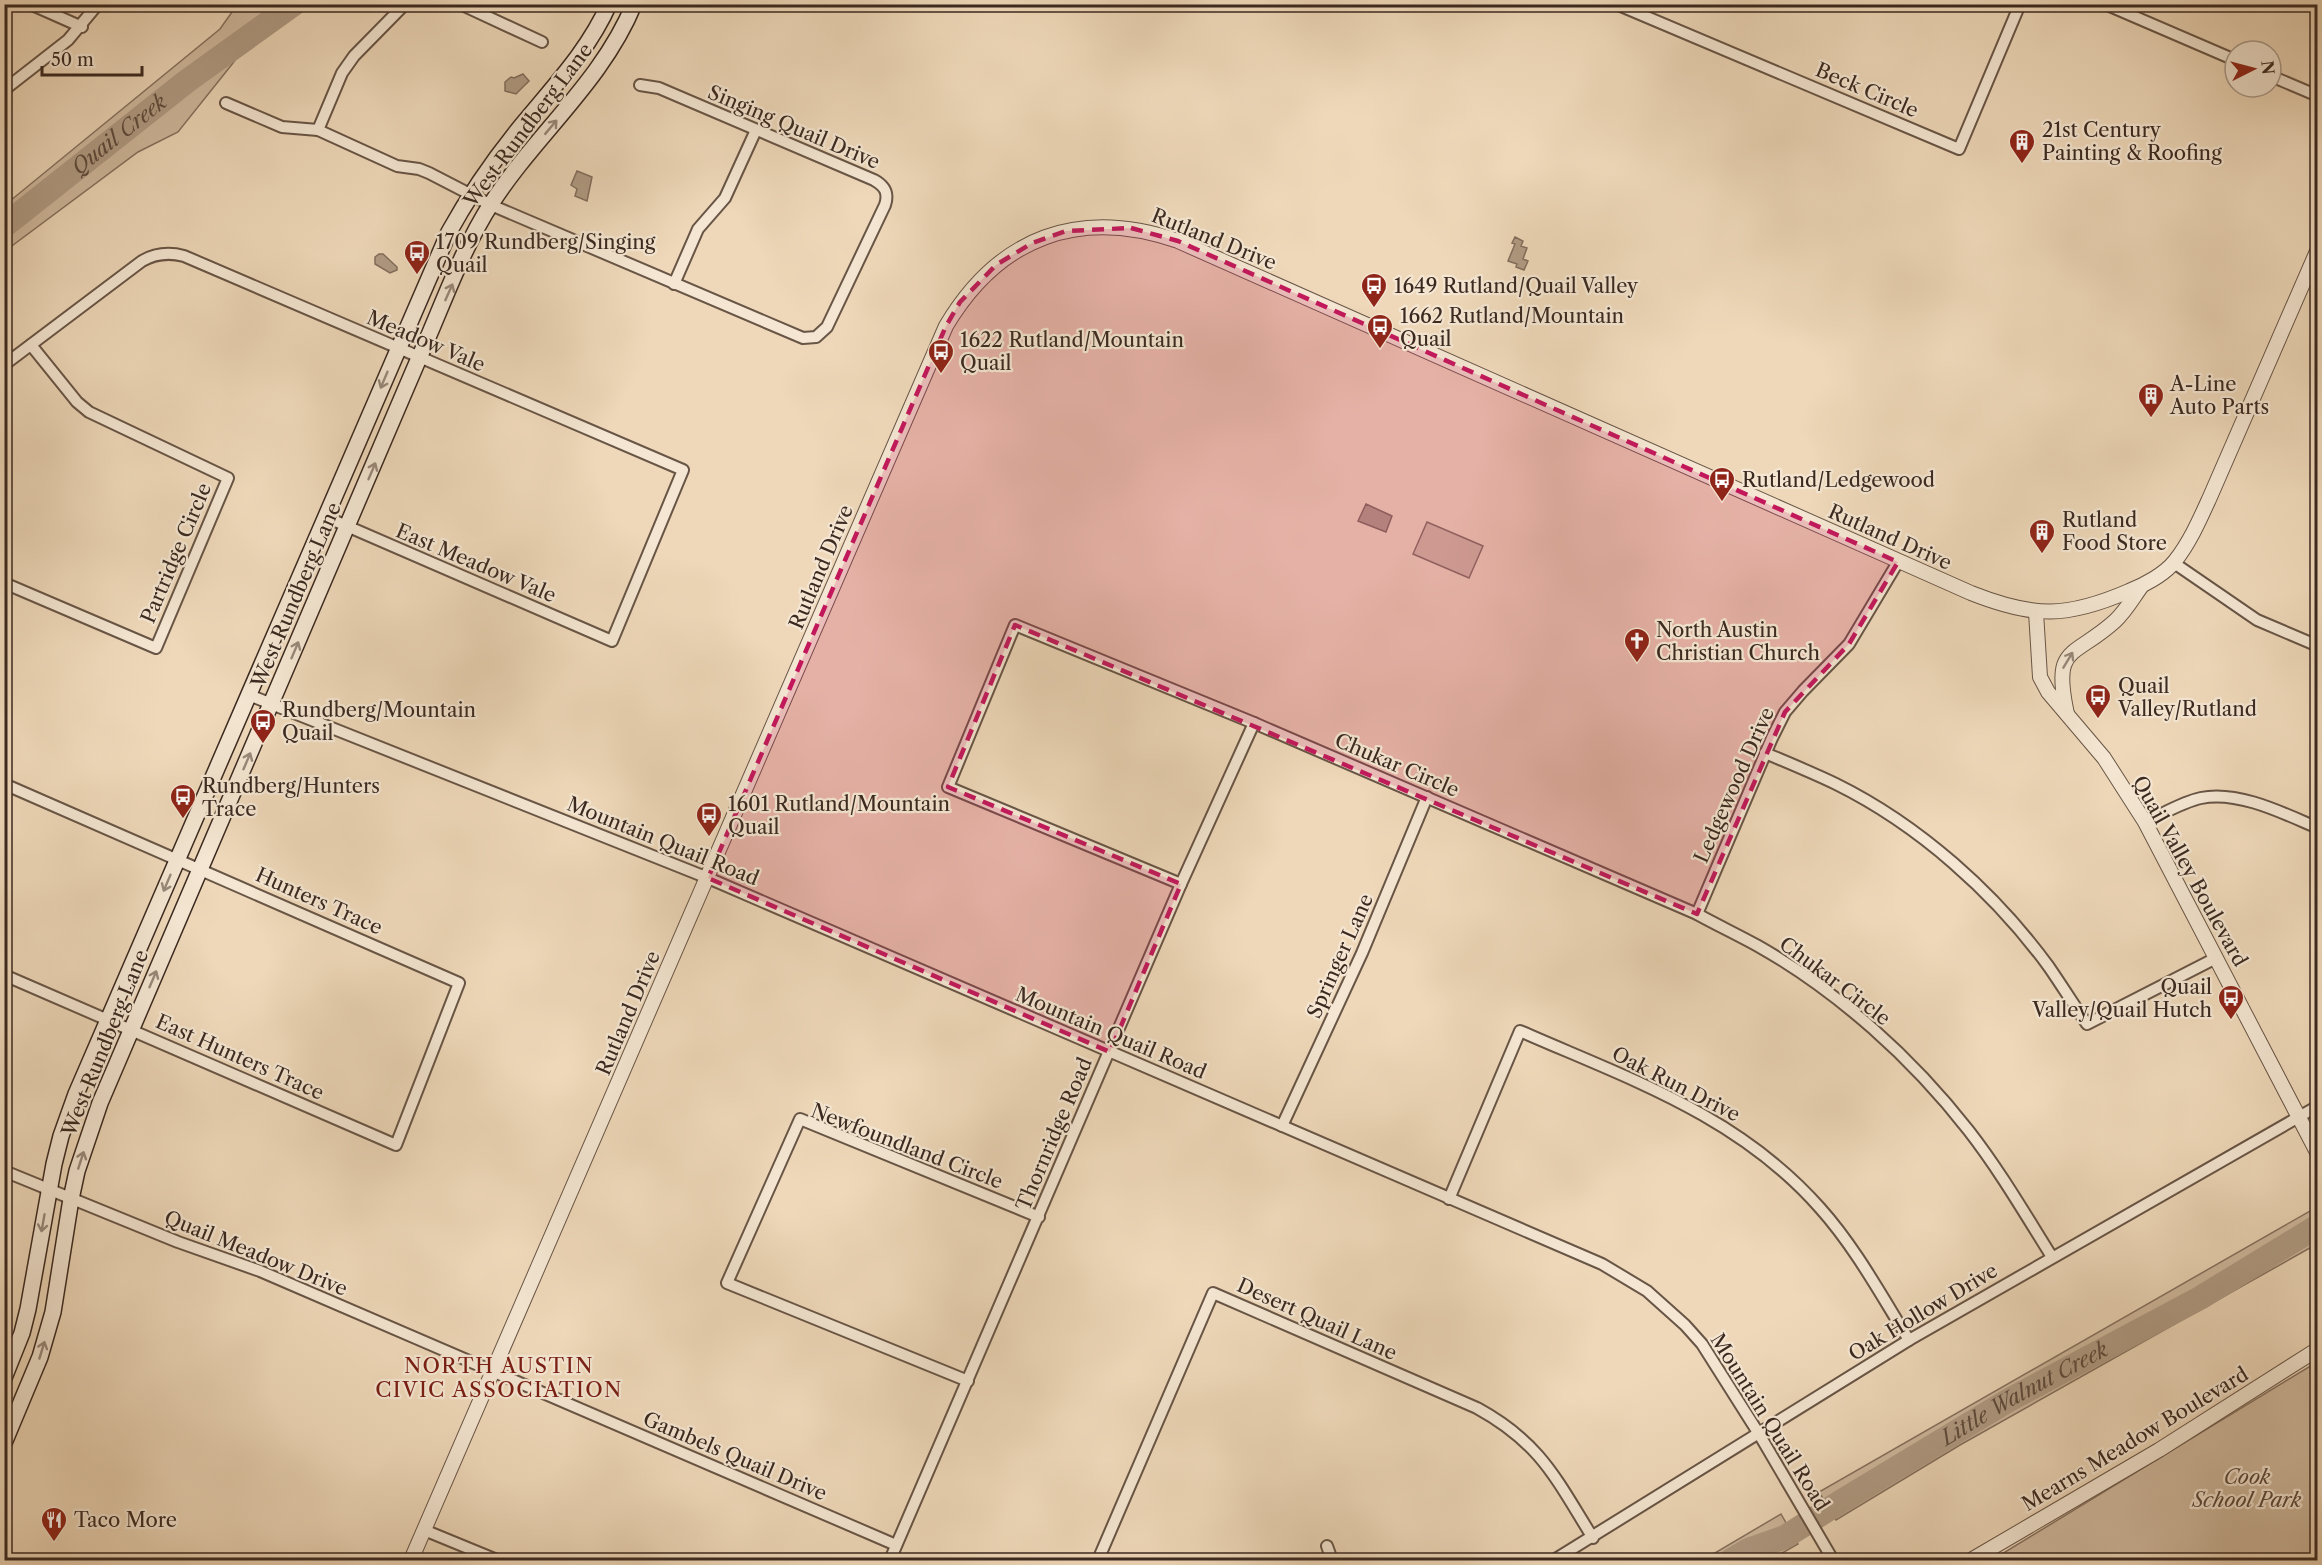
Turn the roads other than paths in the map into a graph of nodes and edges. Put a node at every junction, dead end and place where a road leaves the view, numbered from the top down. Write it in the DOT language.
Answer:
graph roads {
  1 [pos="30,4"];
  2 [pos="98,4"];
  3 [pos="405,4"];
  4 [pos="460,4"];
  5 [pos="609,4"];
  6 [pos="634,4"];
  7 [pos="1616,4"];
  8 [pos="2020,4"];
  9 [pos="2105,4"];
  10 [pos="82,27"];
  11 [pos="542,42"];
  12 [pos="2223,55"];
  13 [pos="2283,81"];
  14 [pos="640,85"];
  15 [pos="4,90"];
  16 [pos="2318,96"];
  17 [pos="226,103"];
  18 [pos="318,130"];
  19 [pos="756,130"];
  20 [pos="470,194"];
  21 [pos="491,205"];
  22 [pos="2318,249"];
  23 [pos="674,284"];
  24 [pos="32,345"];
  25 [pos="398,349"];
  26 [pos="419,358"];
  27 [pos="4,365"];
  28 [pos="326,518"];
  29 [pos="348,527"];
  30 [pos="1898,562"];
  31 [pos="2174,563"];
  32 [pos="4,583"];
  33 [pos="2142,586"];
  34 [pos="2036,612"];
  35 [pos="612,641"];
  36 [pos="2318,646"];
  37 [pos="249,695"];
  38 [pos="272,704"];
  39 [pos="2068,716"];
  40 [pos="1254,723"];
  41 [pos="1765,753"];
  42 [pos="4,784"];
  43 [pos="1427,797"];
  44 [pos="2145,822"];
  45 [pos="2318,828"];
  46 [pos="177,859"];
  47 [pos="200,869"];
  48 [pos="708,878"];
  49 [pos="1181,884"];
  50 [pos="1697,914"];
  51 [pos="2216,958"];
  52 [pos="4,975"];
  53 [pos="109,1020"];
  54 [pos="131,1029"];
  55 [pos="1110,1052"];
  56 [pos="2318,1106"];
  57 [pos="2299,1118"];
  58 [pos="1282,1126"];
  59 [pos="396,1145"];
  60 [pos="2318,1154"];
  61 [pos="4,1171"];
  62 [pos="49,1189"];
  63 [pos="71,1198"];
  64 [pos="1449,1199"];
  65 [pos="1039,1217"];
  66 [pos="2052,1257"];
  67 [pos="1909,1340"];
  68 [pos="2318,1349"];
  69 [pos="494,1371"];
  70 [pos="7,1373"];
  71 [pos="33,1376"];
  72 [pos="968,1381"];
  73 [pos="1759,1434"];
  74 [pos="4,1443"];
  75 [pos="424,1530"];
  76 [pos="1593,1538"];
  77 [pos="896,1545"];
  78 [pos="1327,1546"];
  79 [pos="411,1560"];
  80 [pos="497,1560"];
  81 [pos="890,1560"];
  82 [pos="1098,1560"];
  83 [pos="1332,1560"];
  84 [pos="1554,1560"];
  85 [pos="1833,1560"];
  86 [pos="1971,1560"];
  1 -- 10 [label="street"];
  2 -- 10 [label="street"];
  3 -- 18 [label="street"];
  4 -- 11 [label="street"];
  5 -- 20 [label="main road, West Rundberg Lane"];
  21 -- 6 [label="main road, West Rundberg Lane, one-way"];
  7 -- 8 [label="street, Beck Circle"];
  9 -- 12 [label="street"];
  10 -- 15 [label="street"];
  13 -- 16 [label="street"];
  14 -- 19 [label="street, Singing Quail Drive"];
  17 -- 18 [label="street, Singing Quail Drive"];
  18 -- 20 [label="street, Singing Quail Drive"];
  19 -- 23 [label="street"];
  19 -- 23 [label="street, Singing Quail Drive"];
  20 -- 21 [label="street, Singing Quail Drive"];
  20 -- 25 [label="main road, West Rundberg Lane"];
  21 -- 23 [label="street, Singing Quail Drive"];
  26 -- 21 [label="main road, West Rundberg Lane, one-way"];
  22 -- 31 [label="street, Rutland Drive"];
  24 -- 25 [label="street, Meadow Vale"];
  24 -- 27 [label="street, Meadow Vale"];
  24 -- 32 [label="street, Partridge Circle"];
  25 -- 26 [label="street, Meadow Vale"];
  25 -- 28 [label="main road, West Rundberg Lane, one-way"];
  29 -- 26 [label="main road, West Rundberg Lane, one-way"];
  26 -- 35 [label="street, Meadow Vale"];
  28 -- 29 [label="street, East Meadow Vale"];
  28 -- 37 [label="main road, West Rundberg Lane"];
  29 -- 35 [label="street, East Meadow Vale"];
  38 -- 29 [label="main road, West Rundberg Lane, one-way"];
  30 -- 34 [label="street, Rutland Drive"];
  30 -- 41 [label="street, Ledgewood Drive"];
  30 -- 48 [label="street, Rutland Drive"];
  31 -- 33 [label="street, Rutland Drive"];
  31 -- 36 [label="street"];
  33 -- 34 [label="street, Rutland Drive"];
  39 -- 33 [label="street, one-way"];
  34 -- 39 [label="street, Quail Valley Boulevard"];
  37 -- 38 [label="street, Mountain Quail Road"];
  37 -- 46 [label="main road, West Rundberg Lane"];
  47 -- 38 [label="main road, West Rundberg Lane, one-way"];
  38 -- 48 [label="street, Mountain Quail Road"];
  39 -- 44 [label="street, Quail Valley Boulevard"];
  40 -- 43 [label="street, Chukar Circle"];
  40 -- 49 [label="street, Thornridge Road"];
  40 -- 49 [label="street, Chukar Circle"];
  41 -- 50 [label="street, Ledgewood Drive"];
  41 -- 51 [label="street"];
  42 -- 46 [label="street, Hunters Trace"];
  43 -- 50 [label="street, Chukar Circle"];
  43 -- 58 [label="street, Springer Lane"];
  44 -- 45 [label="street"];
  44 -- 51 [label="street, Quail Valley Boulevard"];
  46 -- 47 [label="street, Hunters Trace"];
  46 -- 53 [label="main road, West Rundberg Lane, one-way"];
  54 -- 47 [label="main road, West Rundberg Lane, one-way"];
  47 -- 59 [label="street, Hunters Trace"];
  48 -- 55 [label="street, Mountain Quail Road"];
  48 -- 69 [label="street, Rutland Drive"];
  49 -- 55 [label="street, Thornridge Road"];
  50 -- 66 [label="street, Chukar Circle"];
  51 -- 57 [label="street, Quail Valley Boulevard"];
  52 -- 53 [label="street, East Hunters Trace"];
  53 -- 54 [label="street, East Hunters Trace"];
  53 -- 62 [label="main road, West Rundberg Lane"];
  54 -- 59 [label="street, East Hunters Trace"];
  63 -- 54 [label="main road, West Rundberg Lane, one-way"];
  55 -- 58 [label="street, Mountain Quail Road"];
  55 -- 65 [label="street, Thornridge Road"];
  56 -- 57 [label="street, Oak Hollow Drive"];
  57 -- 60 [label="street, Quail Valley Boulevard"];
  57 -- 66 [label="street, Oak Hollow Drive"];
  58 -- 64 [label="street, Mountain Quail Road"];
  61 -- 62 [label="street, Quail Meadow Drive"];
  62 -- 63 [label="street, Quail Meadow Drive"];
  62 -- 70 [label="main road, West Rundberg Lane, one-way"];
  63 -- 69 [label="street, Quail Meadow Drive"];
  71 -- 63 [label="main road, West Rundberg Lane, one-way"];
  64 -- 67 [label="street, Oak Run Drive"];
  64 -- 73 [label="street, Mountain Quail Road"];
  65 -- 72 [label="street, Thornridge Road"];
  65 -- 72 [label="street, Newfoundland Circle"];
  66 -- 67 [label="street, Oak Hollow Drive"];
  67 -- 73 [label="street, Oak Hollow Drive"];
  68 -- 86 [label="street, Mearns Meadow Boulevard"];
  69 -- 75 [label="street, Rutland Drive"];
  69 -- 77 [label="street, Gambels Quail Drive"];
  70 -- 71 [label="main road"];
  71 -- 74 [label="main road, West Rundberg Lane"];
  72 -- 77 [label="street, Thornridge Road"];
  73 -- 76 [label="street, Oak Hollow Drive"];
  73 -- 85 [label="street, Mountain Quail Road"];
  75 -- 79 [label="street, Rutland Drive"];
  75 -- 80 [label="street"];
  76 -- 82 [label="street, Desert Quail Lane"];
  76 -- 84 [label="street, Oak Hollow Drive"];
  77 -- 81 [label="street, Thornridge Road"];
  78 -- 83 [label="street"];
}
